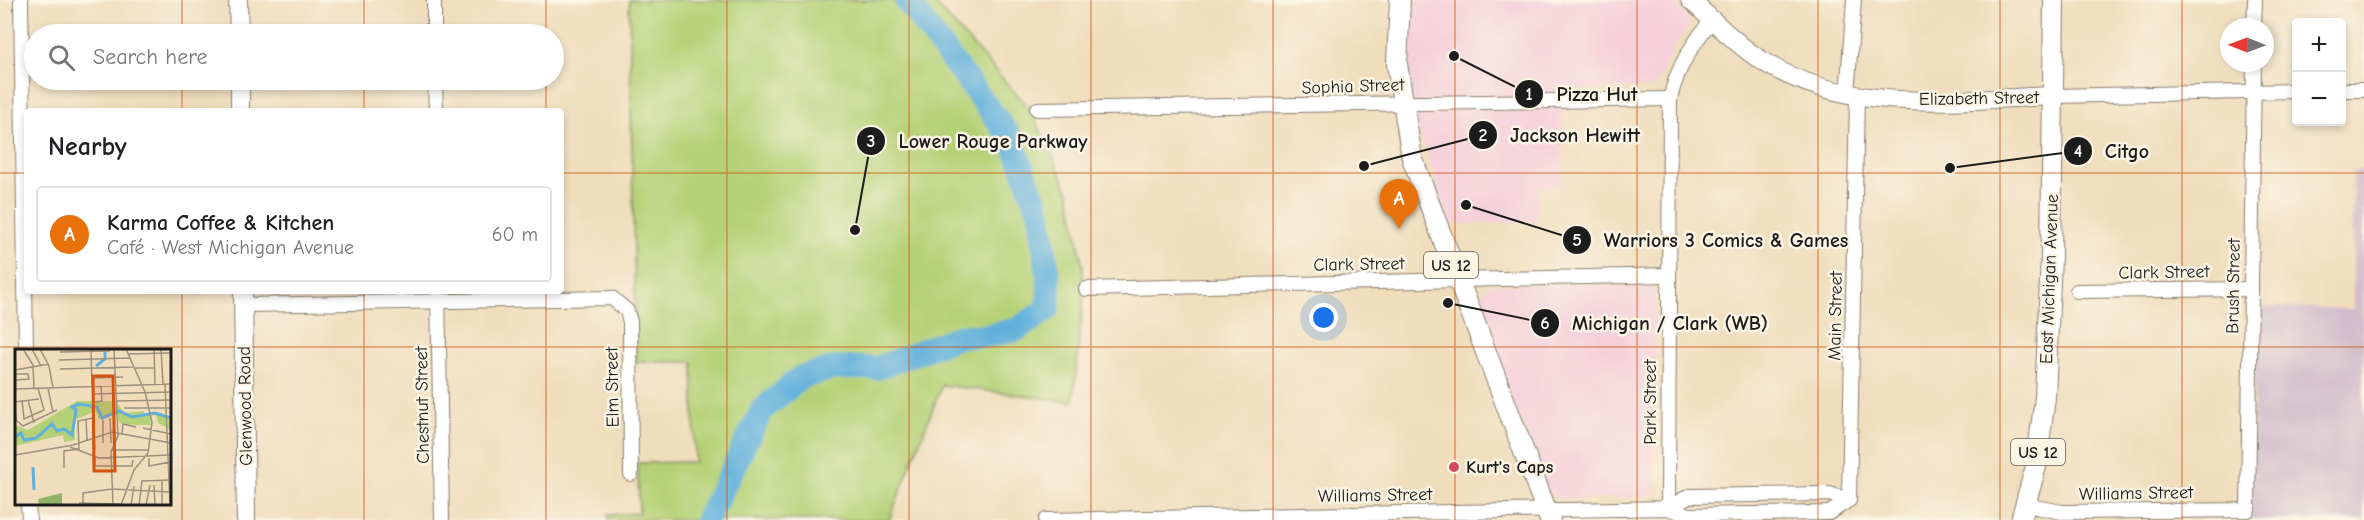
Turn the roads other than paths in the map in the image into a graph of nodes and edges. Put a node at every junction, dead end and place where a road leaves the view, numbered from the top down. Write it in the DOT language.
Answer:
graph roads {
  1 [pos="21,0"];
  2 [pos="238,0"];
  3 [pos="434,0"];
  4 [pos="1400,0"];
  5 [pos="1690,0"];
  6 [pos="1854,0"];
  7 [pos="2054,0"];
  8 [pos="2255,0"];
  9 [pos="2254,18"];
  10 [pos="1712,19"];
  11 [pos="239,24"];
  12 [pos="434,24"];
  13 [pos="2254,72"];
  14 [pos="240,90"];
  15 [pos="435,90"];
  16 [pos="2346,90"];
  17 [pos="2364,90"];
  18 [pos="2292,91"];
  19 [pos="2253,92"];
  20 [pos="1852,96"];
  21 [pos="2053,96"];
  22 [pos="1670,99"];
  23 [pos="1401,102"];
  24 [pos="240,108"];
  25 [pos="436,108"];
  26 [pos="1037,109"];
  27 [pos="24,211"];
  28 [pos="1668,275"];
  29 [pos="1457,280"];
  30 [pos="1086,289"];
  31 [pos="2252,289"];
  32 [pos="2077,291"];
  33 [pos="25,294"];
  34 [pos="438,296"];
  35 [pos="243,298"];
  36 [pos="26,349"];
  37 [pos="631,474"];
  38 [pos="1848,500"];
  39 [pos="28,505"];
  40 [pos="1668,508"];
  41 [pos="2248,510"];
  42 [pos="2023,513"];
  43 [pos="1548,516"];
  44 [pos="442,518"];
  45 [pos="29,520"];
  46 [pos="246,520"];
  47 [pos="1046,520"];
  1 -- 27 [label="street"];
  2 -- 11 [label="street"];
  3 -- 12 [label="street"];
  4 -- 23 [label="main road, US 12"];
  5 -- 10 [label="street, Elizabeth Street"];
  6 -- 20 [label="street, Main Street"];
  7 -- 21 [label="main road, East Michigan Avenue / US 12"];
  8 -- 9 [label="street"];
  10 -- 20 [label="street, Elizabeth Street"];
  10 -- 22 [label="street, Park Street"];
  13 -- 19 [label="street, Brush Street"];
  14 -- 24 [label="street"];
  15 -- 25 [label="street"];
  16 -- 17 [label="street"];
  18 -- 19 [label="street, Elizabeth Street"];
  19 -- 21 [label="street, Elizabeth Street"];
  19 -- 31 [label="street, Brush Street"];
  20 -- 21 [label="street, Elizabeth Street"];
  20 -- 38 [label="street, Main Street"];
  21 -- 42 [label="main road, East Michigan Avenue / US 12"];
  22 -- 23 [label="street, Sophia Street"];
  22 -- 28 [label="street, Park Street"];
  23 -- 26 [label="street, Sophia Street"];
  23 -- 29 [label="main road, US 12"];
  28 -- 29 [label="street, Clark Street"];
  28 -- 40 [label="street, Park Street"];
  29 -- 30 [label="street, Clark Street"];
  29 -- 43 [label="main road, US 12"];
  31 -- 32 [label="street, Clark Street"];
  31 -- 41 [label="street, Brush Street"];
  33 -- 36 [label="street"];
  34 -- 35 [label="street"];
  34 -- 37 [label="street, Elm Street"];
  34 -- 44 [label="street, Chestnut Street"];
  35 -- 46 [label="street, Glenwood Road"];
  38 -- 40 [label="street, Williams Street"];
  39 -- 45 [label="street"];
  40 -- 43 [label="street, Williams Street"];
  41 -- 42 [label="street, Williams Street"];
  43 -- 47 [label="street, Williams Street"];
}
